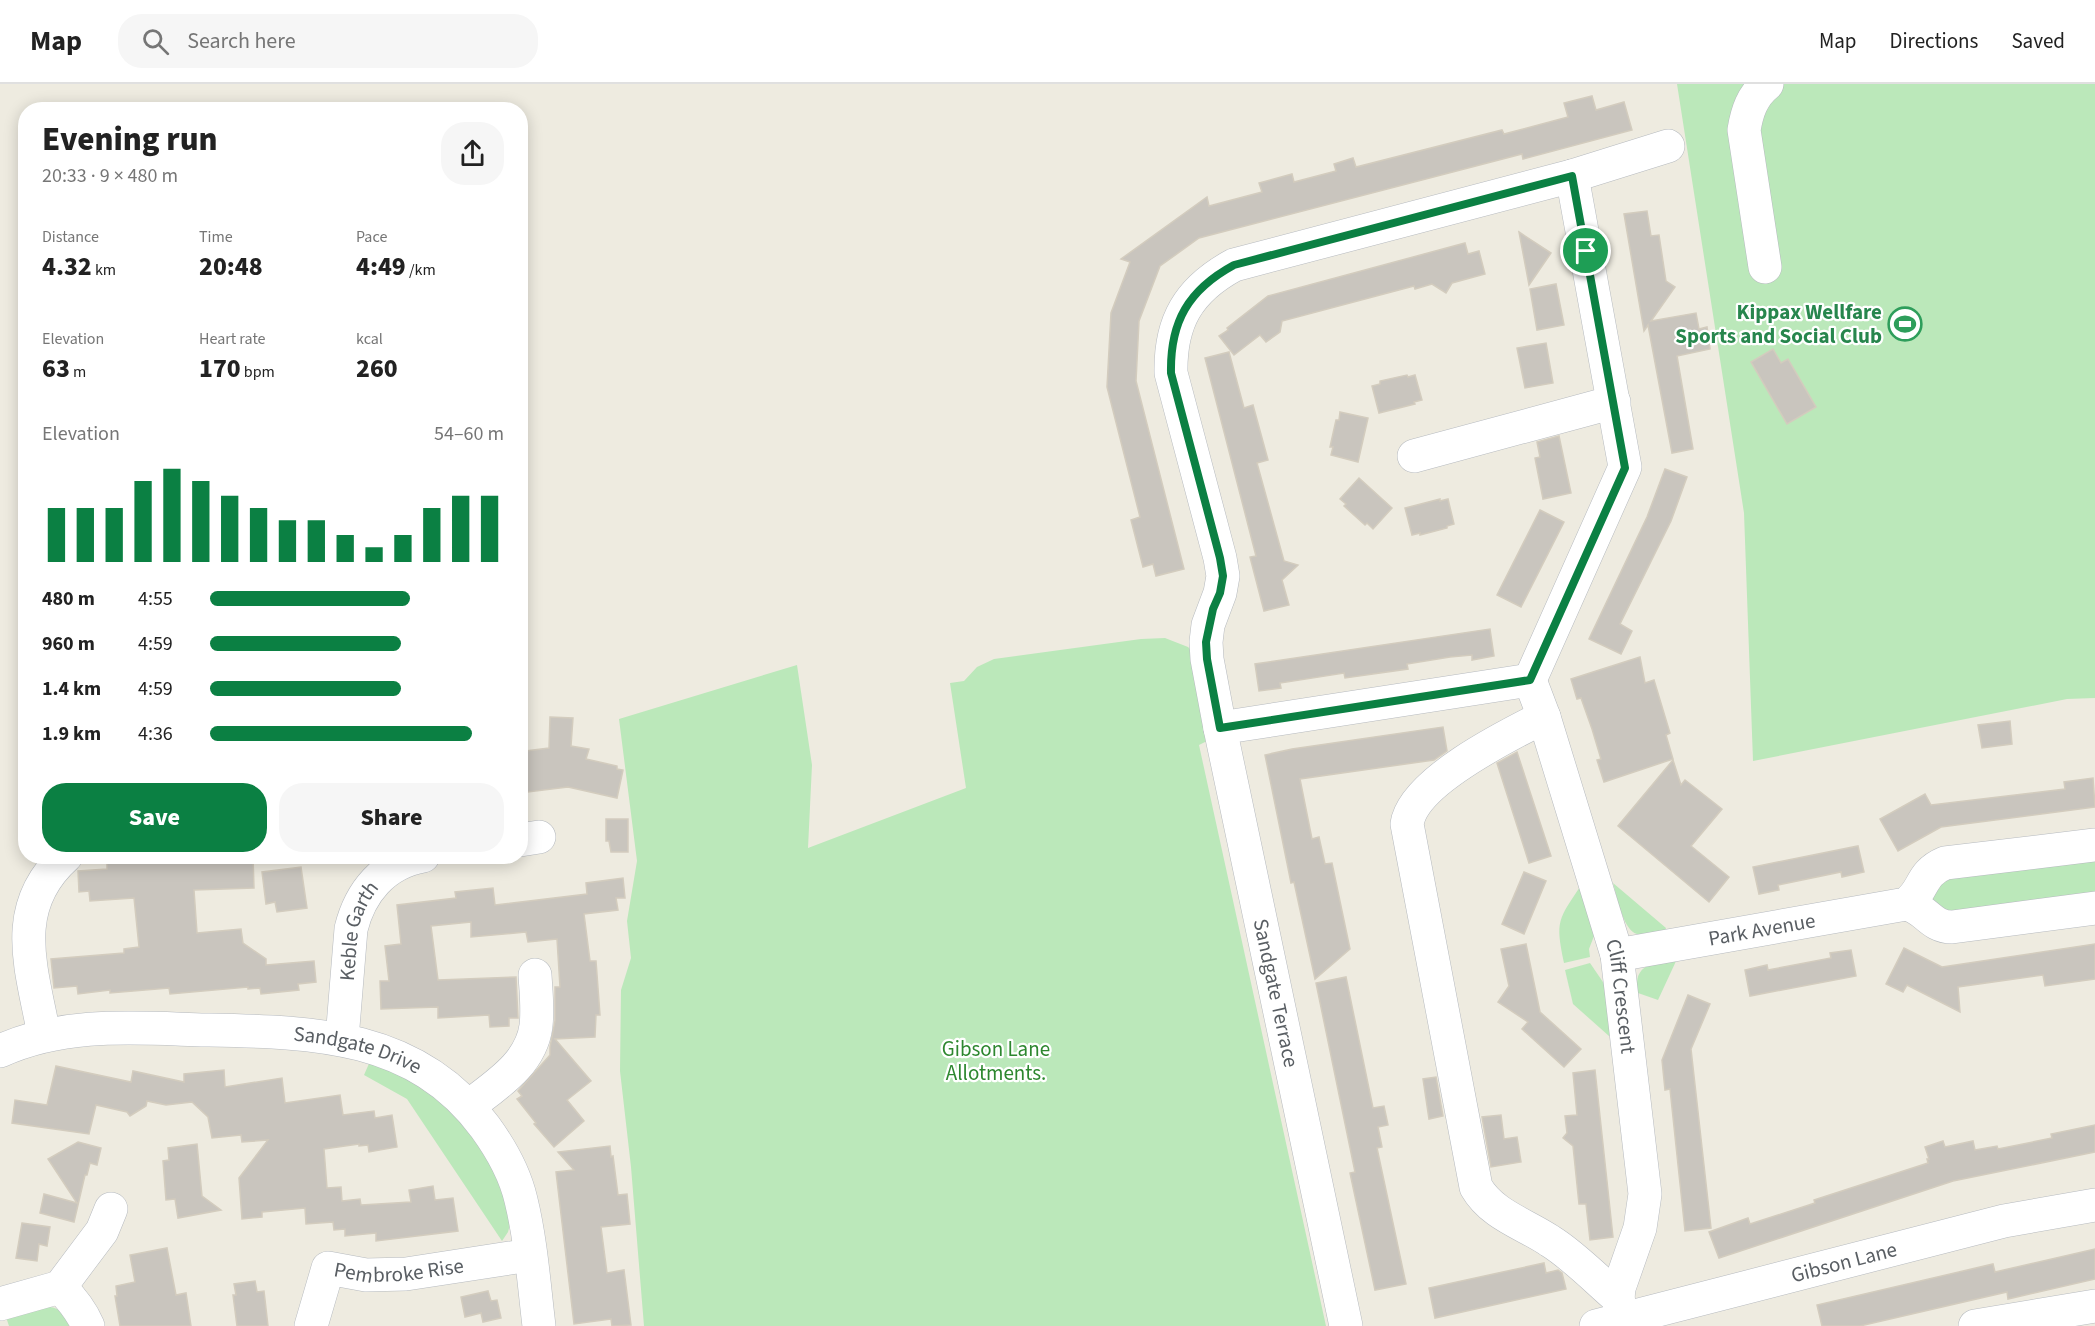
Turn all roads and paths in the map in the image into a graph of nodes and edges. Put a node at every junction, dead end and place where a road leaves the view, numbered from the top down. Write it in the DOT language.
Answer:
graph roads {
  1 [pos="1767,84"];
  2 [pos="1668,146"];
  3 [pos="1572,176"];
  4 [pos="1766,267"];
  5 [pos="1614,402"];
  6 [pos="1414,456"];
  7 [pos="1530,680"];
  8 [pos="1544,717"];
  9 [pos="1220,728"];
  10 [pos="2095,845"];
  11 [pos="58,864"];
  12 [pos="399,864"];
  13 [pos="1906,904"];
  14 [pos="2095,908"];
  15 [pos="1617,955"];
  16 [pos="534,975"];
  17 [pos="44,1035"];
  18 [pos="342,1039"];
  19 [pos="0,1051"];
  20 [pos="469,1106"];
  21 [pos="2095,1205"];
  22 [pos="111,1209"];
  23 [pos="530,1255"];
  24 [pos="60,1287"];
  25 [pos="0,1305"];
  26 [pos="2095,1306"];
  27 [pos="1613,1314"];
  28 [pos="88,1326"];
  29 [pos="311,1326"];
  30 [pos="539,1326"];
  31 [pos="1346,1326"];
  32 [pos="1975,1326"];
  1 -- 4 [label="street"];
  2 -- 3 [label="street, Sandgate Terrace"];
  3 -- 5 [label="street"];
  3 -- 9 [label="street, Sandgate Terrace"];
  5 -- 6 [label="street"];
  5 -- 7 [label="street"];
  7 -- 8 [label="street, Cliff Crescent"];
  7 -- 9 [label="street"];
  8 -- 15 [label="street, Cliff Crescent"];
  8 -- 27 [label="street"];
  9 -- 31 [label="street, Sandgate Terrace"];
  10 -- 13 [label="street"];
  11 -- 17 [label="street"];
  12 -- 18 [label="street, Keble Garth"];
  13 -- 14 [label="street"];
  13 -- 15 [label="street, Park Avenue"];
  15 -- 27 [label="street, Cliff Crescent"];
  16 -- 20 [label="street"];
  17 -- 18 [label="street, Sandgate Drive"];
  17 -- 19 [label="street, Sandgate Drive"];
  18 -- 20 [label="street, Sandgate Drive"];
  20 -- 23 [label="street, Sandgate Drive"];
  21 -- 27 [label="street, Gibson Lane"];
  22 -- 24 [label="street"];
  23 -- 29 [label="street, Pembroke Rise"];
  23 -- 30 [label="street, Sandgate Drive"];
  24 -- 25 [label="street"];
  24 -- 28 [label="street"];
  26 -- 32 [label="street"];
}
